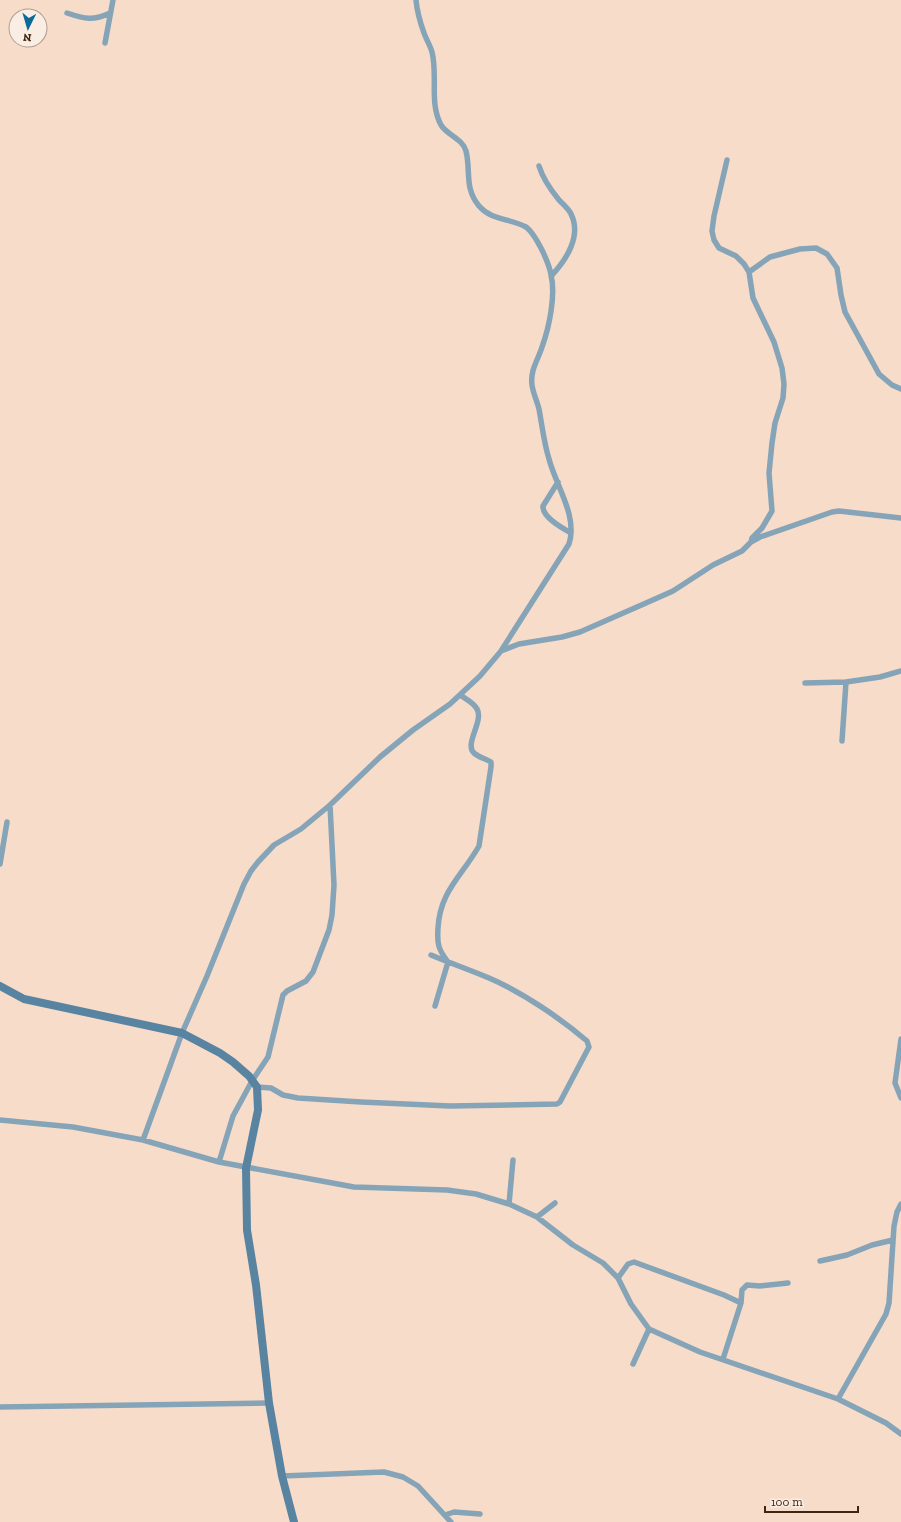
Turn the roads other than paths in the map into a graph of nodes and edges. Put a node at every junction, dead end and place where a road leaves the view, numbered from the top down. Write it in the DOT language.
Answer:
graph roads {
  1 [pos="113,0"];
  2 [pos="415,1"];
  3 [pos="110,13"];
  4 [pos="67,14"];
  5 [pos="105,43"];
  6 [pos="727,160"];
  7 [pos="538,166"];
  8 [pos="749,272"];
  9 [pos="552,276"];
  10 [pos="901,389"];
  11 [pos="558,482"];
  12 [pos="901,518"];
  13 [pos="571,533"];
  14 [pos="751,542"];
  15 [pos="501,651"];
  16 [pos="901,671"];
  17 [pos="846,682"];
  18 [pos="805,683"];
  19 [pos="460,695"];
  20 [pos="842,741"];
  21 [pos="330,805"];
  22 [pos="6,822"];
  23 [pos="0,864"];
  24 [pos="431,954"];
  25 [pos="448,962"];
  26 [pos="0,986"];
  27 [pos="435,1006"];
  28 [pos="182,1032"];
  29 [pos="901,1039"];
  30 [pos="254,1084"];
  31 [pos="901,1098"];
  32 [pos="0,1120"];
  33 [pos="143,1140"];
  34 [pos="513,1160"];
  35 [pos="219,1162"];
  36 [pos="246,1168"];
  37 [pos="555,1202"];
  38 [pos="510,1204"];
  39 [pos="901,1204"];
  40 [pos="537,1216"];
  41 [pos="893,1240"];
  42 [pos="820,1261"];
  43 [pos="618,1278"];
  44 [pos="788,1282"];
  45 [pos="741,1303"];
  46 [pos="648,1329"];
  47 [pos="723,1359"];
  48 [pos="633,1364"];
  49 [pos="838,1399"];
  50 [pos="269,1402"];
  51 [pos="0,1407"];
  52 [pos="901,1434"];
  53 [pos="282,1476"];
  54 [pos="480,1514"];
  55 [pos="445,1515"];
  56 [pos="294,1522"];
  57 [pos="451,1522"];
  1 -- 3 [label="street"];
  2 -- 9 [label="street"];
  3 -- 4 [label="street"];
  3 -- 5 [label="street"];
  6 -- 8 [label="street"];
  7 -- 9 [label="street"];
  8 -- 10 [label="street"];
  8 -- 14 [label="street"];
  9 -- 11 [label="street"];
  11 -- 13 [label="street"];
  11 -- 13 [label="street"];
  12 -- 14 [label="street"];
  13 -- 15 [label="street"];
  14 -- 15 [label="street"];
  15 -- 19 [label="street"];
  16 -- 17 [label="street"];
  17 -- 18 [label="street"];
  17 -- 20 [label="street"];
  19 -- 21 [label="street"];
  19 -- 25 [label="street"];
  21 -- 28 [label="street"];
  21 -- 30 [label="street"];
  22 -- 23 [label="street"];
  24 -- 25 [label="street"];
  25 -- 27 [label="street"];
  25 -- 30 [label="street"];
  26 -- 28 [label="street"];
  28 -- 30 [label="street"];
  28 -- 33 [label="street"];
  29 -- 31 [label="street"];
  30 -- 35 [label="street"];
  30 -- 36 [label="street"];
  32 -- 33 [label="street"];
  33 -- 35 [label="street"];
  34 -- 38 [label="street"];
  35 -- 36 [label="street"];
  36 -- 38 [label="street"];
  36 -- 50 [label="street"];
  37 -- 40 [label="street"];
  38 -- 40 [label="street"];
  39 -- 41 [label="street"];
  40 -- 43 [label="street"];
  41 -- 42 [label="street"];
  41 -- 49 [label="street"];
  43 -- 45 [label="street"];
  43 -- 46 [label="street"];
  44 -- 45 [label="street"];
  45 -- 47 [label="street"];
  46 -- 47 [label="street"];
  46 -- 48 [label="street"];
  47 -- 49 [label="street"];
  49 -- 52 [label="street"];
  50 -- 51 [label="street"];
  50 -- 53 [label="street"];
  53 -- 55 [label="street"];
  53 -- 56 [label="street"];
  54 -- 55 [label="street"];
  55 -- 57 [label="street"];
}
